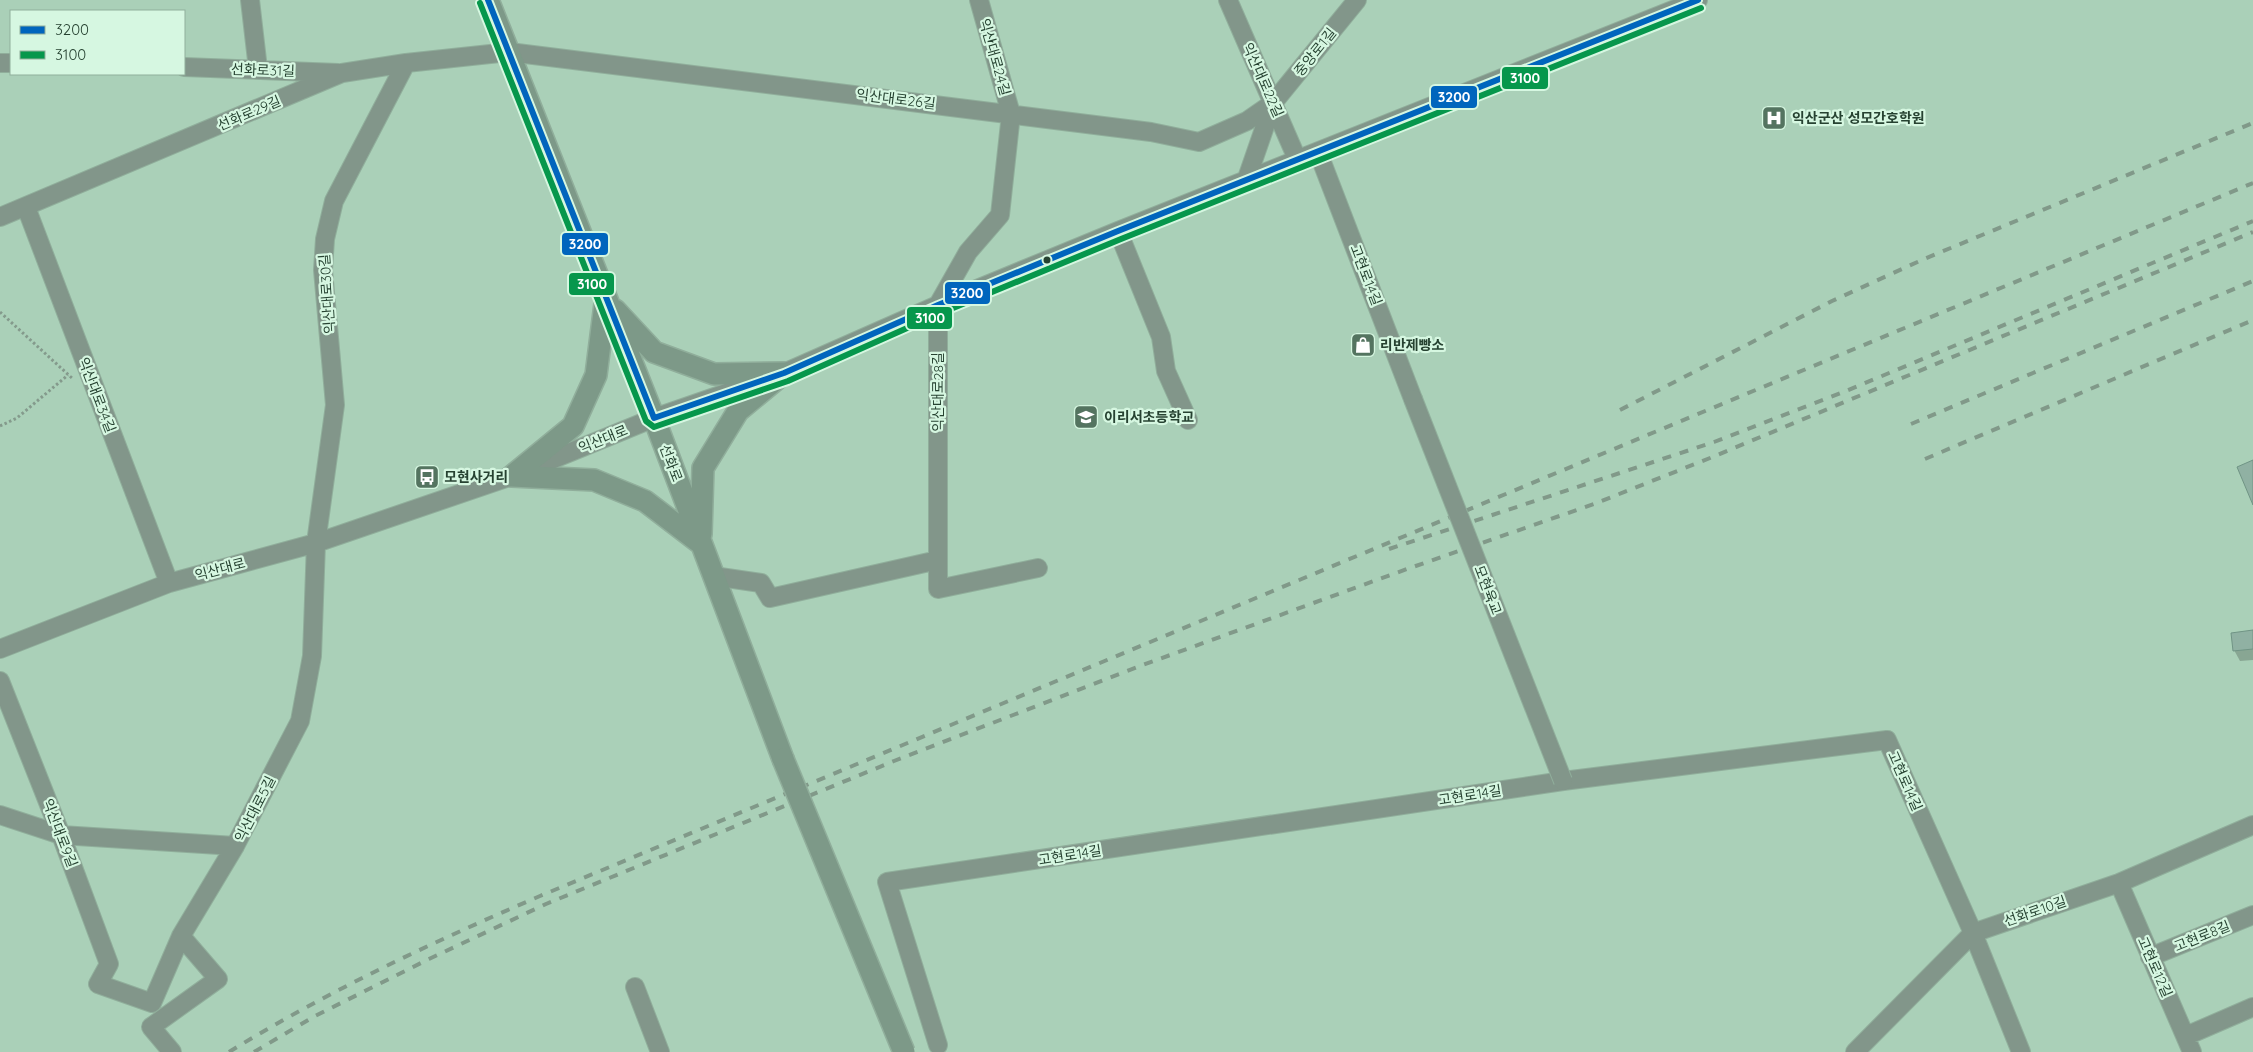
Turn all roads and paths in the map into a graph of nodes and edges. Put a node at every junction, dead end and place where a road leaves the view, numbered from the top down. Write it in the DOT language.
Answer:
graph roads {
  1 [pos="250,0"];
  2 [pos="488,0"];
  3 [pos="979,0"];
  4 [pos="1228,0"];
  5 [pos="1357,0"];
  6 [pos="1698,0"];
  7 [pos="509,52"];
  8 [pos="406,63"];
  9 [pos="185,67"];
  10 [pos="258,69"];
  11 [pos="342,73"];
  12 [pos="1273,103"];
  13 [pos="1011,114"];
  14 [pos="1318,152"];
  15 [pos="1298,161"];
  16 [pos="1246,181"];
  17 [pos="26,207"];
  18 [pos="0,217"];
  19 [pos="1118,231"];
  20 [pos="606,301"];
  21 [pos="938,305"];
  22 [pos="0,312"];
  23 [pos="784,373"];
  24 [pos="68,375"];
  25 [pos="74,381"];
  26 [pos="1413,399"];
  27 [pos="654,418"];
  28 [pos="1188,420"];
  29 [pos="0,426"];
  30 [pos="512,476"];
  31 [pos="316,543"];
  32 [pos="701,544"];
  33 [pos="938,560"];
  34 [pos="1038,568"];
  35 [pos="713,576"];
  36 [pos="170,583"];
  37 [pos="0,649"];
  38 [pos="0,681"];
  39 [pos="1562,781"];
  40 [pos="0,815"];
  41 [pos="2253,825"];
  42 [pos="61,835"];
  43 [pos="235,846"];
  44 [pos="2119,883"];
  45 [pos="2253,915"];
  46 [pos="1973,932"];
  47 [pos="181,936"];
  48 [pos="2150,957"];
  49 [pos="98,984"];
  50 [pos="635,987"];
  51 [pos="2253,1007"];
  52 [pos="2189,1044"];
  53 [pos="938,1045"];
  54 [pos="172,1052"];
  55 [pos="660,1052"];
  56 [pos="904,1052"];
  57 [pos="1854,1052"];
  58 [pos="2021,1052"];
  1 -- 10 [label="street"];
  2 -- 7 [label="main road, 선화로"];
  3 -- 13 [label="street, 익산대로24길"];
  4 -- 12 [label="street, 익산대로22길"];
  5 -- 12 [label="street, 중앙로1길"];
  6 -- 14 [label="street, 익산대로"];
  7 -- 8 [label="street, 선화로29길"];
  7 -- 13 [label="street, 익산대로26길"];
  7 -- 20 [label="main road, 선화로"];
  8 -- 11 [label="street, 선화로29길"];
  8 -- 31 [label="street, 익산대로30길"];
  9 -- 10 [label="street, 선화로31길"];
  10 -- 11 [label="street, 선화로31길"];
  11 -- 17 [label="street, 선화로29길"];
  12 -- 13 [label="street, 익산대로26길"];
  12 -- 15 [label="street, 익산대로22길"];
  12 -- 16 [label="street"];
  13 -- 21 [label="street, 익산대로28길"];
  14 -- 15 [label="street, 익산대로"];
  14 -- 26 [label="street, 고현로14길"];
  15 -- 16 [label="street, 익산대로"];
  16 -- 19 [label="street, 익산대로"];
  17 -- 18 [label="street, 선화로29길"];
  17 -- 36 [label="street, 익산대로34길"];
  19 -- 21 [label="street, 익산대로"];
  19 -- 28 [label="street"];
  20 -- 23 [label="main road"];
  20 -- 27 [label="main road, 선화로"];
  20 -- 30 [label="main road"];
  21 -- 23 [label="street, 익산대로"];
  21 -- 33 [label="street, 익산대로28길"];
  22 -- 24 [label="path"];
  23 -- 27 [label="street, 익산대로"];
  23 -- 32 [label="main road"];
  24 -- 25 [label="path"];
  24 -- 29 [label="path"];
  26 -- 39 [label="street, 모현육교, bridge"];
  27 -- 30 [label="street, 익산대로"];
  27 -- 32 [label="main road, 선화로"];
  30 -- 31 [label="street, 익산대로"];
  30 -- 32 [label="main road"];
  31 -- 36 [label="street, 익산대로"];
  31 -- 43 [label="street, 익산대로5길"];
  32 -- 35 [label="main road, 선화로"];
  33 -- 34 [label="street, 익산대로28길"];
  33 -- 35 [label="street"];
  35 -- 56 [label="main road, 선화로, bridge"];
  36 -- 37 [label="street, 익산대로"];
  38 -- 42 [label="street, 익산대로9길"];
  39 -- 46 [label="street, 고현로14길"];
  39 -- 53 [label="street, 고현로14길"];
  40 -- 42 [label="street"];
  41 -- 44 [label="street, 선화로10길"];
  42 -- 43 [label="street"];
  42 -- 49 [label="street, 익산대로9길"];
  43 -- 47 [label="street, 익산대로5길"];
  44 -- 46 [label="street, 선화로10길"];
  44 -- 48 [label="street, 고현로12길"];
  45 -- 48 [label="street, 고현로8길"];
  46 -- 57 [label="street, 선화로10길"];
  46 -- 58 [label="street, 고현로14길"];
  47 -- 49 [label="street, 익산대로5길"];
  47 -- 54 [label="street"];
  48 -- 52 [label="street, 고현로12길"];
  50 -- 55 [label="street"];
  51 -- 52 [label="street"];
}
